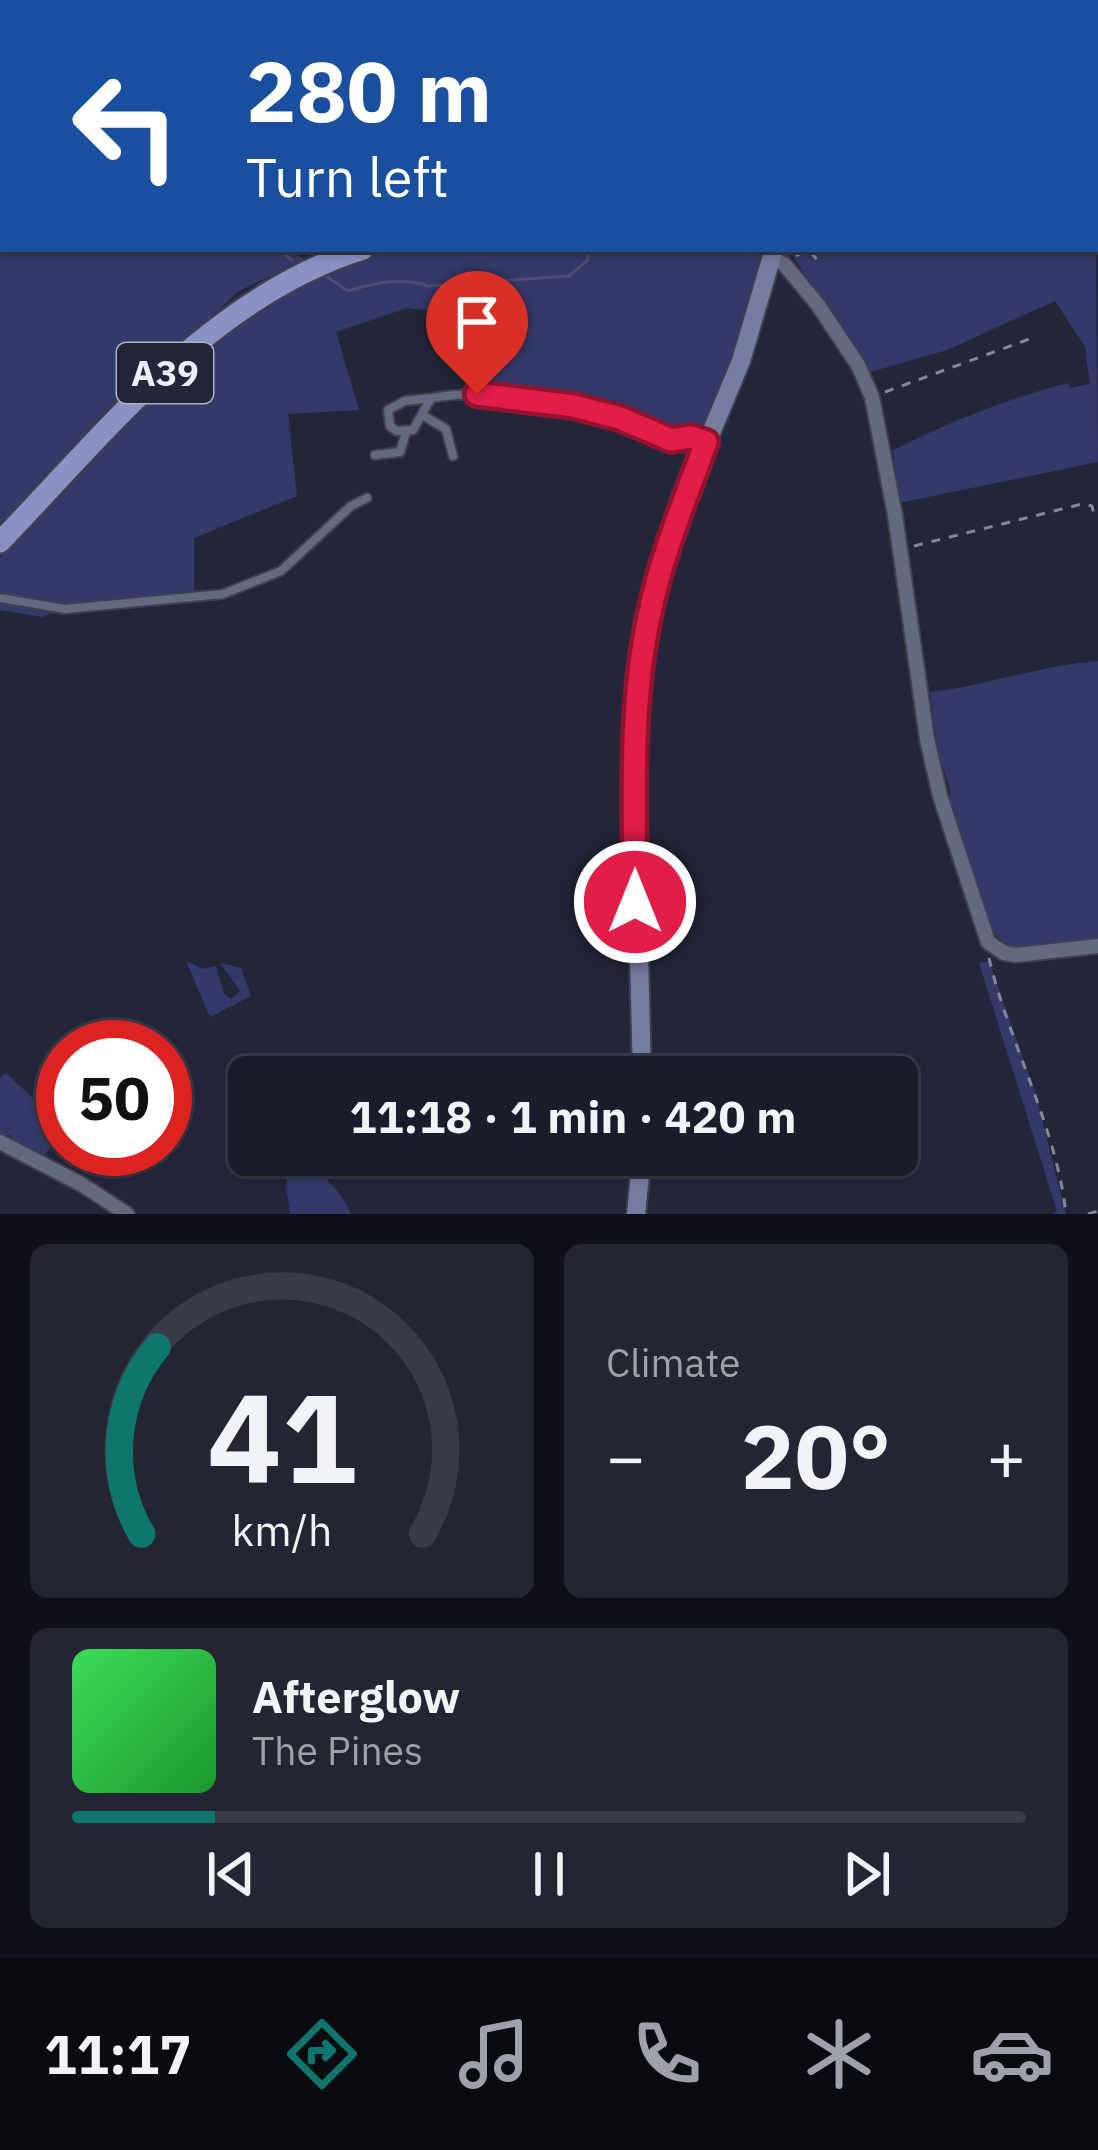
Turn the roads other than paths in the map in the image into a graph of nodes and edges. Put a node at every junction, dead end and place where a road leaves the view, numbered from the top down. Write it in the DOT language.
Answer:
graph roads {
  1 [pos="356,252"];
  2 [pos="776,257"];
  3 [pos="431,398"];
  4 [pos="424,416"];
  5 [pos="406,432"];
  6 [pos="706,442"];
  7 [pos="375,455"];
  8 [pos="453,456"];
  9 [pos="367,498"];
  10 [pos="0,542"];
  11 [pos="0,598"];
  12 [pos="1098,946"];
  13 [pos="641,1056"];
  14 [pos="0,1142"];
  15 [pos="641,1176"];
  16 [pos="128,1214"];
  17 [pos="636,1214"];
  1 -- 10 [label="main road, A39"];
  2 -- 6 [label="main road"];
  2 -- 12 [label="street"];
  3 -- 4 [label="lane"];
  3 -- 5 [label="lane"];
  3 -- 6 [label="lane"];
  4 -- 5 [label="lane"];
  4 -- 8 [label="lane"];
  5 -- 7 [label="lane"];
  6 -- 13 [label="main road"];
  9 -- 11 [label="lane"];
  14 -- 16 [label="street"];
  15 -- 17 [label="main road"];
}
